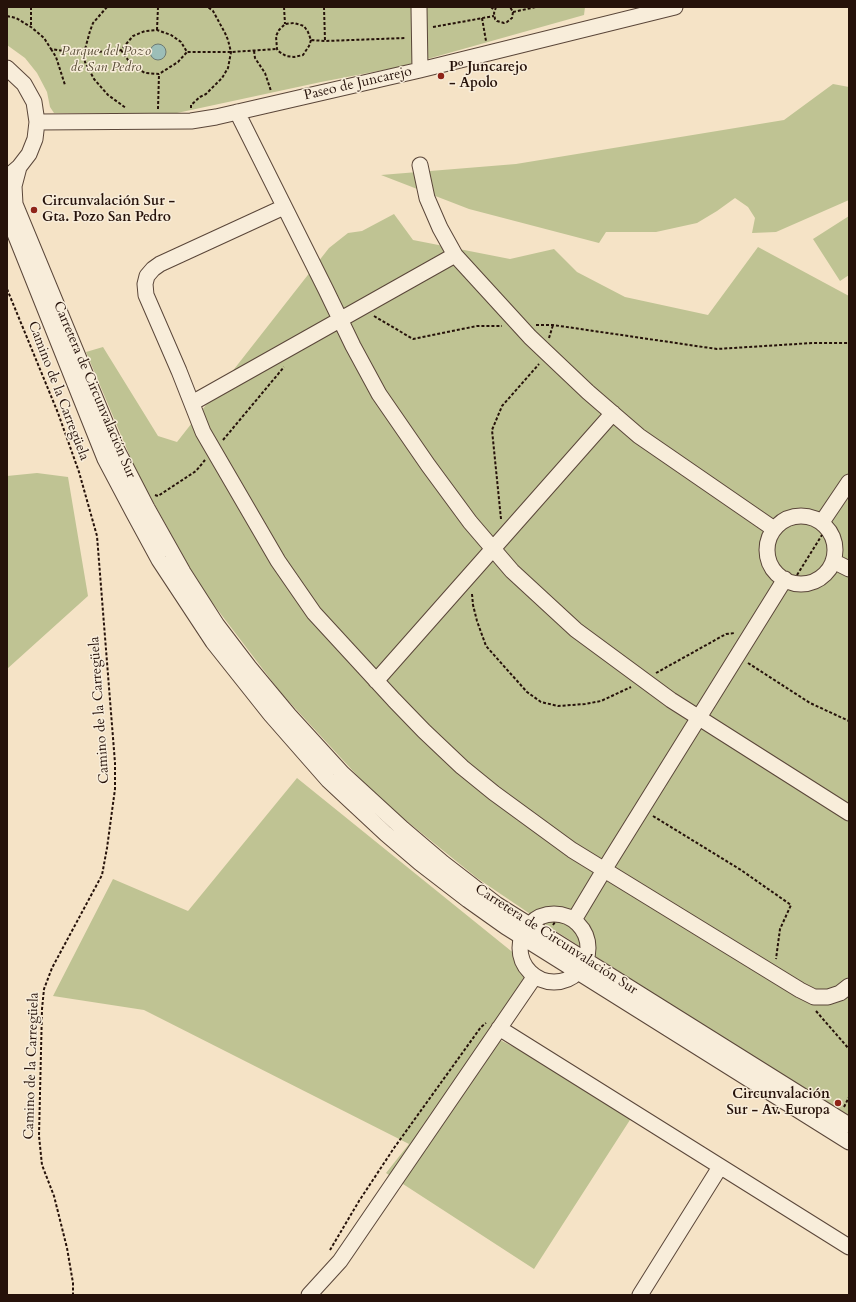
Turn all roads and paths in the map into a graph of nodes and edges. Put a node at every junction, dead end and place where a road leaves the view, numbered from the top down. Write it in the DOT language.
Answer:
graph roads {
  1 [pos="31,7"];
  2 [pos="107,7"];
  3 [pos="158,7"];
  4 [pos="208,7"];
  5 [pos="284,7"];
  6 [pos="324,7"];
  7 [pos="420,7"];
  8 [pos="491,7"];
  9 [pos="496,7"];
  10 [pos="510,7"];
  11 [pos="536,7"];
  12 [pos="675,7"];
  13 [pos="494,10"];
  14 [pos="513,12"];
  15 [pos="7,16"];
  16 [pos="494,16"];
  17 [pos="482,18"];
  18 [pos="284,24"];
  19 [pos="31,27"];
  20 [pos="157,30"];
  21 [pos="420,37"];
  22 [pos="311,40"];
  23 [pos="325,41"];
  24 [pos="52,49"];
  25 [pos="277,49"];
  26 [pos="120,50"];
  27 [pos="254,51"];
  28 [pos="84,52"];
  29 [pos="187,52"];
  30 [pos="231,52"];
  31 [pos="489,53"];
  32 [pos="7,68"];
  33 [pos="420,70"];
  34 [pos="159,74"];
  35 [pos="65,85"];
  36 [pos="275,104"];
  37 [pos="237,112"];
  38 [pos="131,121"];
  39 [pos="158,121"];
  40 [pos="191,121"];
  41 [pos="37,122"];
  42 [pos="420,165"];
  43 [pos="19,167"];
  44 [pos="7,177"];
  45 [pos="284,207"];
  46 [pos="7,214"];
  47 [pos="455,255"];
  48 [pos="7,289"];
  49 [pos="368,313"];
  50 [pos="340,320"];
  51 [pos="530,325"];
  52 [pos="553,325"];
  53 [pos="507,326"];
  54 [pos="849,343"];
  55 [pos="548,344"];
  56 [pos="288,362"];
  57 [pos="540,362"];
  58 [pos="192,403"];
  59 [pos="613,413"];
  60 [pos="219,444"];
  61 [pos="210,455"];
  62 [pos="849,482"];
  63 [pos="153,494"];
  64 [pos="502,520"];
  65 [pos="822,528"];
  66 [pos="774,529"];
  67 [pos="492,549"];
  68 [pos="834,561"];
  69 [pos="849,569"];
  70 [pos="789,580"];
  71 [pos="474,588"];
  72 [pos="738,633"];
  73 [pos="747,663"];
  74 [pos="652,675"];
  75 [pos="376,681"];
  76 [pos="632,686"];
  77 [pos="699,717"];
  78 [pos="849,721"];
  79 [pos="849,813"];
  80 [pos="650,815"];
  81 [pos="604,870"];
  82 [pos="574,920"];
  83 [pos="526,931"];
  84 [pos="776,963"];
  85 [pos="582,966"];
  86 [pos="535,976"];
  87 [pos="849,986"];
  88 [pos="815,1009"];
  89 [pos="493,1026"];
  90 [pos="849,1050"];
  91 [pos="849,1097"];
  92 [pos="842,1111"];
  93 [pos="849,1125"];
  94 [pos="849,1142"];
  95 [pos="720,1167"];
  96 [pos="849,1247"];
  97 [pos="328,1253"];
  98 [pos="318,1292"];
  99 [pos="72,1295"];
  100 [pos="640,1295"];
  1 -- 19 [label="path"];
  2 -- 28 [label="path"];
  3 -- 20 [label="path"];
  4 -- 30 [label="path"];
  5 -- 18 [label="path"];
  6 -- 23 [label="path"];
  7 -- 21 [label="street"];
  8 -- 13 [label="path"];
  9 -- 13 [label="path"];
  10 -- 14 [label="path"];
  11 -- 14 [label="path"];
  12 -- 31 [label="street, Paseo de Juncarejo"];
  13 -- 16 [label="path"];
  14 -- 16 [label="path"];
  15 -- 19 [label="path"];
  16 -- 17 [label="path"];
  17 -- 21 [label="path"];
  17 -- 31 [label="path"];
  18 -- 22 [label="path"];
  18 -- 25 [label="path"];
  19 -- 24 [label="path"];
  20 -- 26 [label="path"];
  20 -- 29 [label="path"];
  21 -- 23 [label="path"];
  21 -- 33 [label="street"];
  22 -- 23 [label="path"];
  22 -- 25 [label="path"];
  24 -- 28 [label="path"];
  24 -- 35 [label="path"];
  25 -- 27 [label="path"];
  26 -- 28 [label="path"];
  26 -- 34 [label="path"];
  27 -- 30 [label="path"];
  27 -- 36 [label="path"];
  28 -- 38 [label="path"];
  29 -- 30 [label="path"];
  29 -- 34 [label="path"];
  30 -- 40 [label="path"];
  31 -- 33 [label="street, Paseo de Juncarejo"];
  32 -- 41 [label="street"];
  33 -- 36 [label="street, Paseo de Juncarejo"];
  34 -- 39 [label="path"];
  36 -- 37 [label="street, Paseo de Juncarejo"];
  37 -- 40 [label="street, Paseo de Juncarejo"];
  37 -- 45 [label="street"];
  38 -- 39 [label="street, Paseo de Juncarejo"];
  38 -- 41 [label="street, Paseo de Juncarejo"];
  39 -- 40 [label="street, Paseo de Juncarejo"];
  41 -- 43 [label="street"];
  42 -- 47 [label="street"];
  43 -- 44 [label="street"];
  43 -- 83 [label="street, Carretera de Circunvalación Sur"];
  45 -- 50 [label="street"];
  45 -- 58 [label="street"];
  46 -- 83 [label="street, Carretera de Circunvalación Sur"];
  47 -- 50 [label="street"];
  47 -- 59 [label="street"];
  48 -- 99 [label="path, Camino de la Carregüela"];
  49 -- 53 [label="path"];
  50 -- 58 [label="street"];
  50 -- 67 [label="street"];
  51 -- 52 [label="path"];
  52 -- 54 [label="path"];
  52 -- 55 [label="path"];
  56 -- 60 [label="path"];
  57 -- 64 [label="path"];
  58 -- 75 [label="street"];
  59 -- 66 [label="street"];
  59 -- 67 [label="street"];
  61 -- 63 [label="path"];
  62 -- 65 [label="street"];
  65 -- 66 [label="street"];
  65 -- 68 [label="street"];
  65 -- 70 [label="path"];
  66 -- 70 [label="street"];
  67 -- 75 [label="street"];
  67 -- 77 [label="street"];
  68 -- 69 [label="street"];
  68 -- 70 [label="street"];
  70 -- 77 [label="street"];
  71 -- 76 [label="path"];
  72 -- 74 [label="path"];
  73 -- 78 [label="path"];
  75 -- 81 [label="street"];
  77 -- 79 [label="street"];
  77 -- 81 [label="street"];
  80 -- 84 [label="path"];
  81 -- 82 [label="street"];
  81 -- 87 [label="street"];
  82 -- 83 [label="street"];
  82 -- 85 [label="street"];
  83 -- 85 [label="street, Carretera de Circunvalación Sur"];
  83 -- 86 [label="street"];
  85 -- 86 [label="street"];
  85 -- 93 [label="street, Carretera de Circunvalación Sur"];
  85 -- 94 [label="street, Carretera de Circunvalación Sur"];
  86 -- 89 [label="street"];
  88 -- 90 [label="path"];
  89 -- 95 [label="street"];
  89 -- 97 [label="path"];
  89 -- 98 [label="street"];
  91 -- 92 [label="path"];
  95 -- 96 [label="street"];
  95 -- 100 [label="street"];
}
